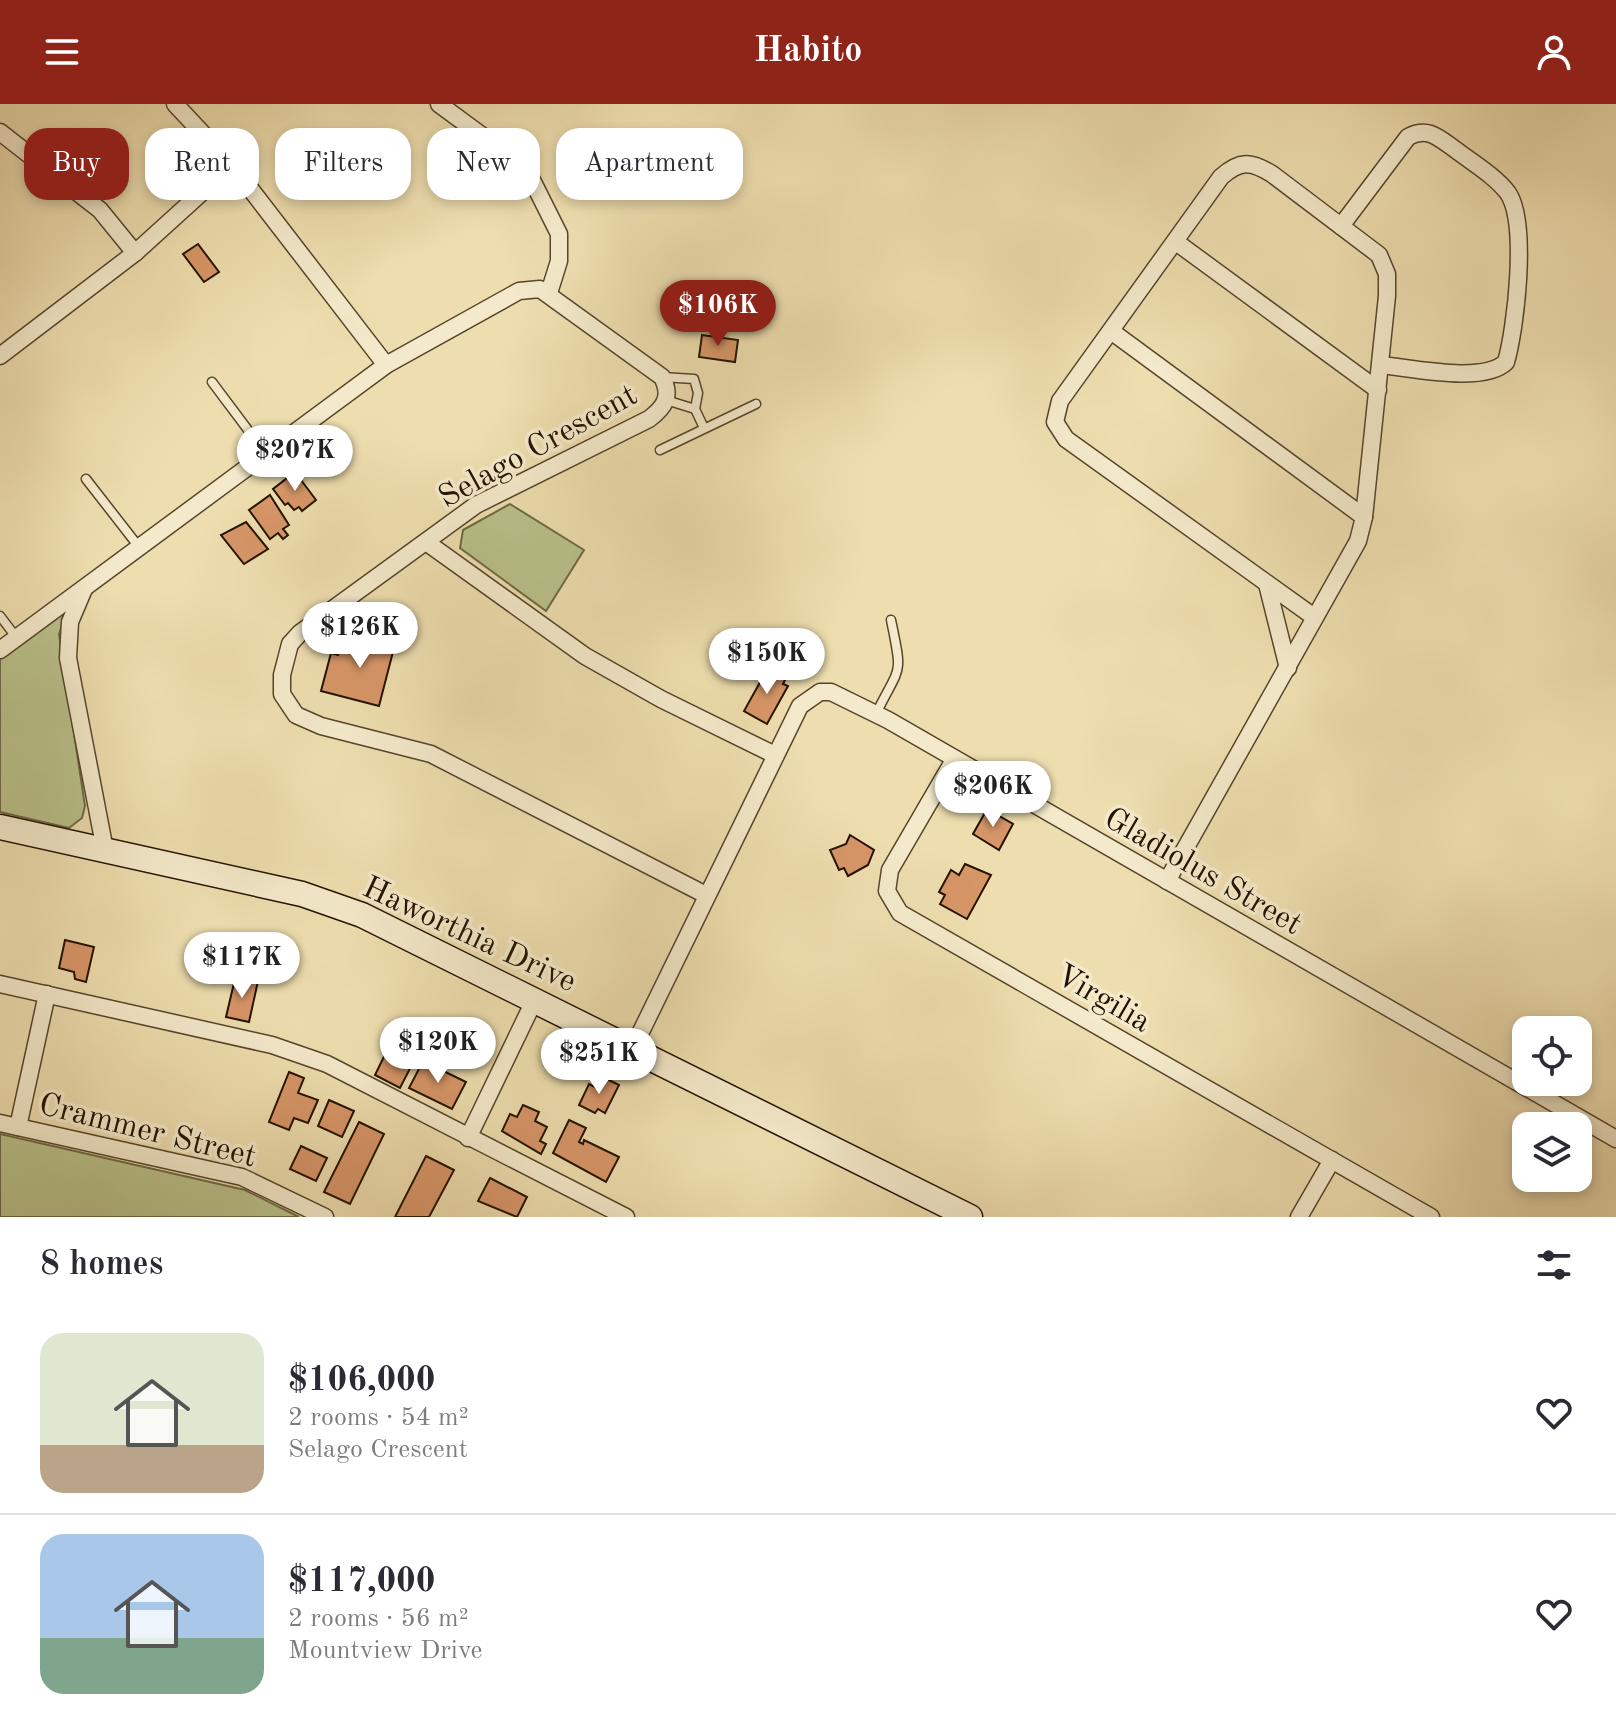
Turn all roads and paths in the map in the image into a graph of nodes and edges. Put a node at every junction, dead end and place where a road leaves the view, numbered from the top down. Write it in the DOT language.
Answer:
graph roads {
  1 [pos="175,104"];
  2 [pos="439,104"];
  3 [pos="197,128"];
  4 [pos="0,132"];
  5 [pos="193,200"];
  6 [pos="259,200"];
  7 [pos="1341,226"];
  8 [pos="1176,242"];
  9 [pos="135,253"];
  10 [pos="544,291"];
  11 [pos="1111,331"];
  12 [pos="0,356"];
  13 [pos="386,365"];
  14 [pos="1381,365"];
  15 [pos="662,377"];
  16 [pos="212,382"];
  17 [pos="1378,390"];
  18 [pos="666,400"];
  19 [pos="756,404"];
  20 [pos="695,409"];
  21 [pos="704,428"];
  22 [pos="660,450"];
  23 [pos="266,454"];
  24 [pos="86,479"];
  25 [pos="1364,517"];
  26 [pos="426,542"];
  27 [pos="139,547"];
  28 [pos="1267,584"];
  29 [pos="85,588"];
  30 [pos="0,616"];
  31 [pos="1314,617"];
  32 [pos="891,620"];
  33 [pos="16,637"];
  34 [pos="0,650"];
  35 [pos="1288,668"];
  36 [pos="875,714"];
  37 [pos="775,755"];
  38 [pos="954,760"];
  39 [pos="0,827"];
  40 [pos="105,850"];
  41 [pos="1167,881"];
  42 [pos="706,895"];
  43 [pos="0,984"];
  44 [pos="47,994"];
  45 [pos="535,999"];
  46 [pos="633,1048"];
  47 [pos="0,1123"];
  48 [pos="18,1127"];
  49 [pos="468,1138"];
  50 [pos="1616,1139"];
  51 [pos="1332,1160"];
  52 [pos="325,1217"];
  53 [pos="626,1217"];
  54 [pos="970,1217"];
  55 [pos="1299,1217"];
  56 [pos="1431,1217"];
  1 -- 3 [label="street"];
  2 -- 10 [label="street"];
  4 -- 9 [label="street"];
  5 -- 9 [label="street"];
  6 -- 13 [label="street"];
  7 -- 8 [label="street"];
  7 -- 14 [label="street"];
  7 -- 14 [label="street"];
  8 -- 11 [label="street"];
  8 -- 17 [label="street"];
  9 -- 12 [label="street"];
  10 -- 13 [label="street"];
  10 -- 15 [label="street, Selago Crescent"];
  11 -- 25 [label="street"];
  11 -- 28 [label="street"];
  13 -- 23 [label="street"];
  14 -- 17 [label="street"];
  15 -- 18 [label="street, Selago Crescent"];
  15 -- 20 [label="lane"];
  16 -- 23 [label="lane"];
  17 -- 25 [label="street"];
  18 -- 20 [label="lane"];
  18 -- 26 [label="street, Selago Crescent"];
  19 -- 21 [label="lane"];
  20 -- 21 [label="lane"];
  21 -- 22 [label="lane"];
  23 -- 27 [label="street"];
  24 -- 27 [label="lane"];
  25 -- 31 [label="street"];
  26 -- 37 [label="street"];
  26 -- 42 [label="street, Selago Crescent"];
  27 -- 29 [label="street"];
  28 -- 31 [label="street"];
  28 -- 35 [label="street"];
  29 -- 33 [label="street"];
  29 -- 40 [label="street"];
  30 -- 33 [label="lane"];
  31 -- 35 [label="street"];
  32 -- 36 [label="lane"];
  33 -- 34 [label="street"];
  35 -- 41 [label="street"];
  36 -- 37 [label="street, Gladiolus Street"];
  36 -- 38 [label="street, Gladiolus Street"];
  37 -- 42 [label="street, Gladiolus Street"];
  38 -- 41 [label="street, Gladiolus Street"];
  38 -- 51 [label="street, Virgilia"];
  39 -- 40 [label="street, Haworthia Drive"];
  40 -- 45 [label="street, Haworthia Drive"];
  41 -- 50 [label="street, Gladiolus Street"];
  42 -- 46 [label="street, Gladiolus Street"];
  43 -- 44 [label="street"];
  44 -- 48 [label="street"];
  44 -- 49 [label="street"];
  45 -- 46 [label="street, Haworthia Drive"];
  45 -- 49 [label="street"];
  46 -- 54 [label="street, Haworthia Drive"];
  47 -- 48 [label="street, Crammer Street"];
  48 -- 52 [label="street, Crammer Street"];
  49 -- 53 [label="street"];
  51 -- 55 [label="street"];
  51 -- 56 [label="street, Virgilia"];
}
